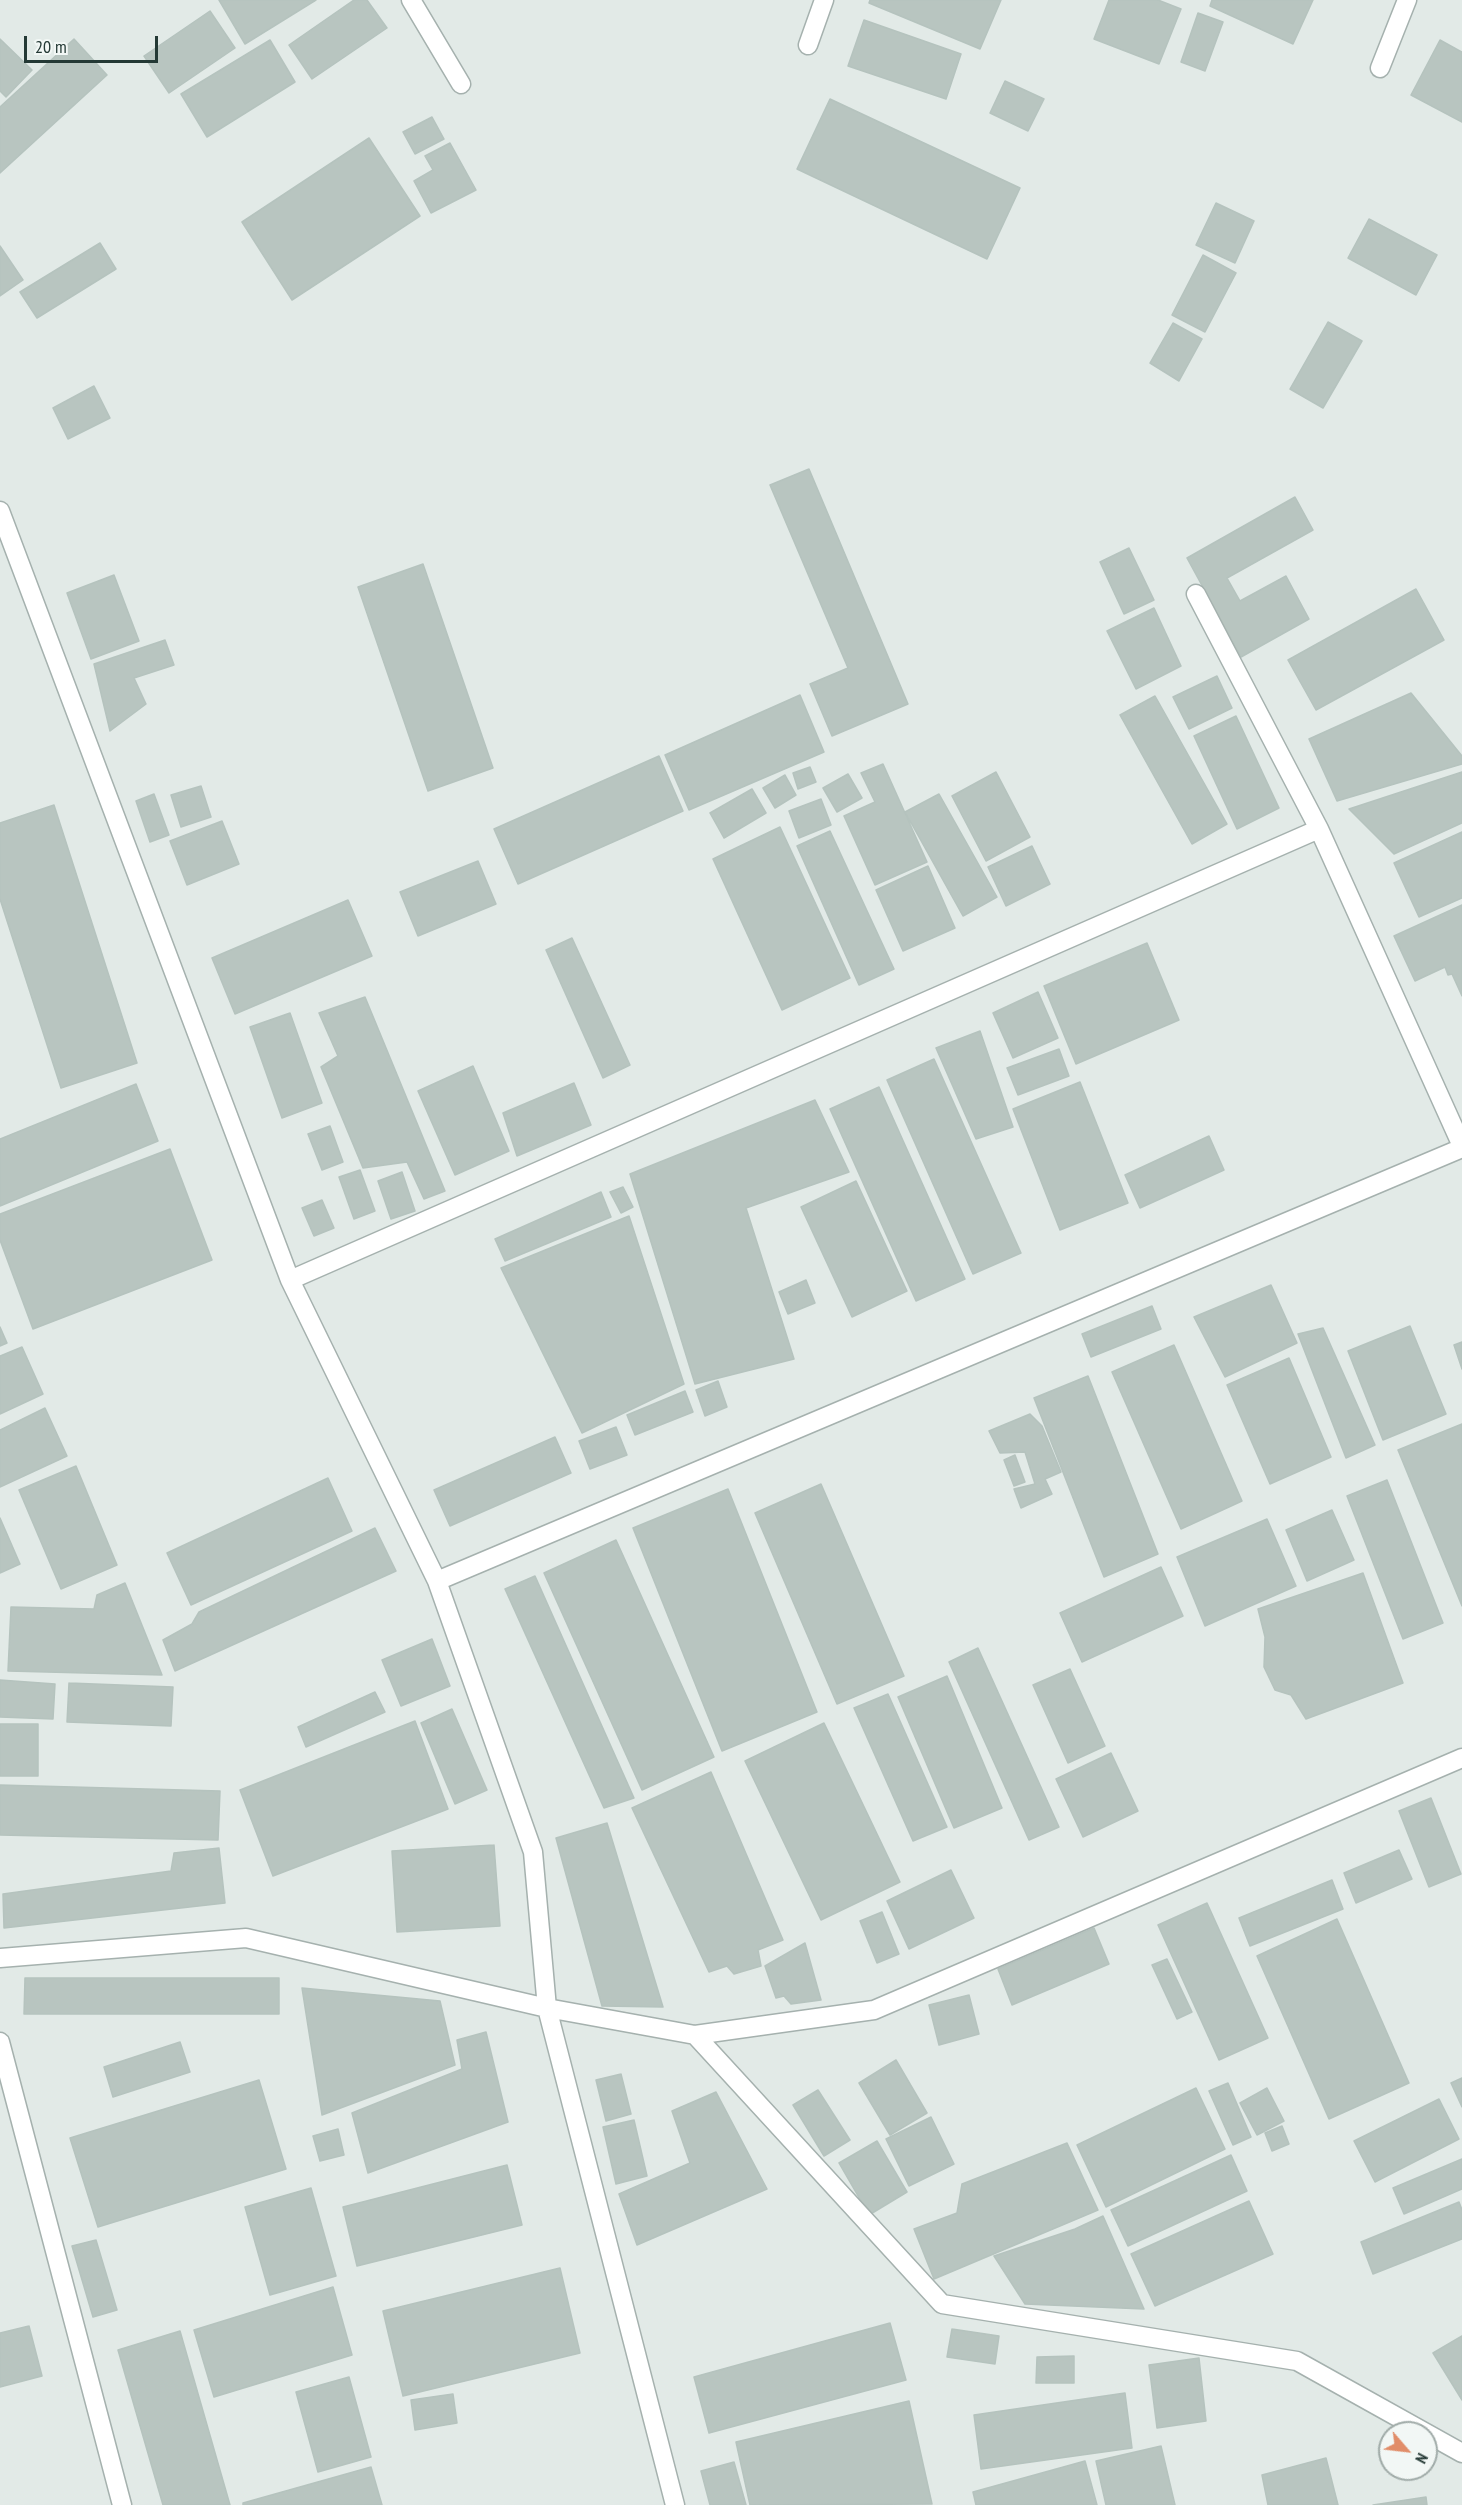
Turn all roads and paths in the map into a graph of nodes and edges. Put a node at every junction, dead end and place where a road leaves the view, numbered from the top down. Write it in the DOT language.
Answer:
graph roads {
  1 [pos="411,0"];
  2 [pos="825,0"];
  3 [pos="1407,0"];
  4 [pos="808,45"];
  5 [pos="1380,68"];
  6 [pos="461,84"];
  7 [pos="0,511"];
  8 [pos="1196,594"];
  9 [pos="1319,829"];
  10 [pos="1462,1147"];
  11 [pos="290,1280"];
  12 [pos="437,1581"];
  13 [pos="1462,1758"];
  14 [pos="0,1958"];
  15 [pos="547,2008"];
  16 [pos="695,2035"];
  17 [pos="0,2042"];
  18 [pos="1462,2453"];
  19 [pos="122,2505"];
  20 [pos="675,2505"];
  1 -- 6 [label="street"];
  2 -- 4 [label="street"];
  3 -- 5 [label="street"];
  7 -- 11 [label="street"];
  8 -- 9 [label="street"];
  9 -- 10 [label="street"];
  9 -- 11 [label="street"];
  10 -- 12 [label="street"];
  11 -- 12 [label="street"];
  12 -- 15 [label="street"];
  13 -- 16 [label="street"];
  14 -- 15 [label="street"];
  15 -- 16 [label="street"];
  15 -- 20 [label="street"];
  16 -- 18 [label="street"];
  17 -- 19 [label="street"];
}
